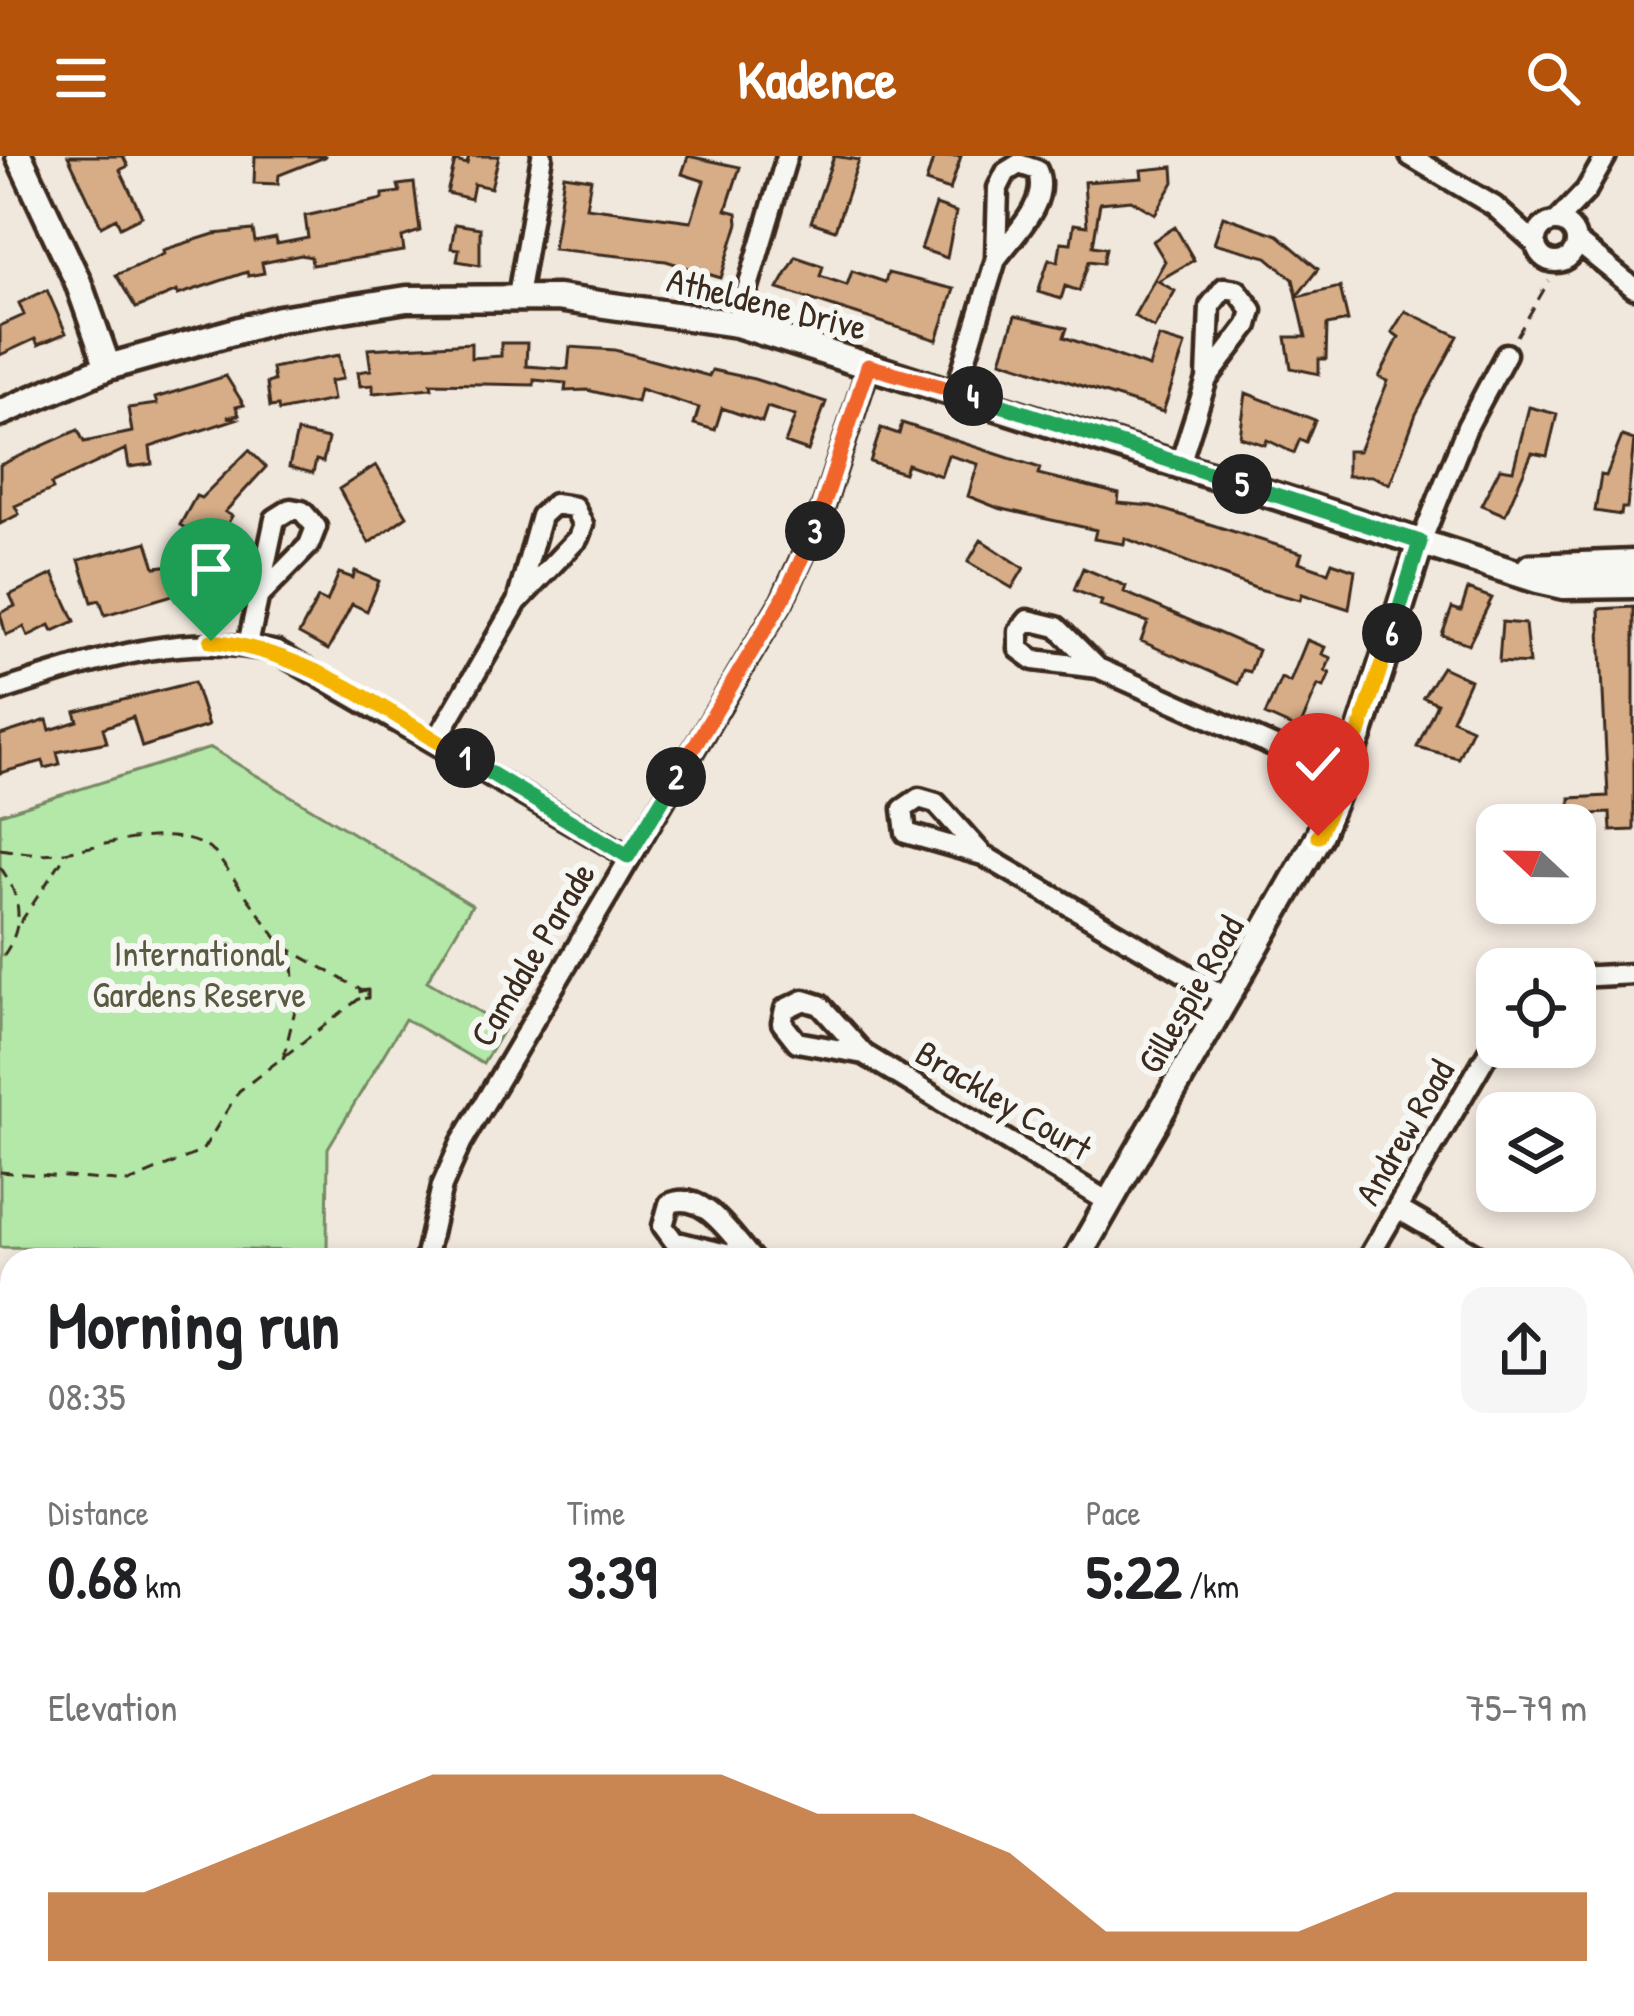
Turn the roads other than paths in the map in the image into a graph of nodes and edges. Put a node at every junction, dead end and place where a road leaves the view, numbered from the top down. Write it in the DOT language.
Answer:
graph roads {
  1 [pos="20,156"];
  2 [pos="542,156"];
  3 [pos="787,156"];
  4 [pos="1410,156"];
  5 [pos="1606,156"];
  6 [pos="1586,191"];
  7 [pos="1494,206"];
  8 [pos="1553,223"];
  9 [pos="1576,240"];
  10 [pos="1536,244"];
  11 [pos="996,259"];
  12 [pos="1559,262"];
  13 [pos="1629,285"];
  14 [pos="518,296"];
  15 [pos="737,324"];
  16 [pos="1506,354"];
  17 [pos="868,366"];
  18 [pos="108,367"];
  19 [pos="1207,379"];
  20 [pos="956,391"];
  21 [pos="0,413"];
  22 [pos="1180,464"];
  23 [pos="1420,542"];
  24 [pos="1634,563"];
  25 [pos="1504,566"];
  26 [pos="1634,584"];
  27 [pos="260,596"];
  28 [pos="517,602"];
  29 [pos="248,645"];
  30 [pos="1098,668"];
  31 [pos="0,691"];
  32 [pos="436,741"];
  33 [pos="1344,778"];
  34 [pos="983,855"];
  35 [pos="628,856"];
  36 [pos="1634,974"];
  37 [pos="1596,976"];
  38 [pos="1228,999"];
  39 [pos="864,1054"];
  40 [pos="1479,1068"];
  41 [pos="1110,1203"];
  42 [pos="1398,1209"];
  43 [pos="428,1248"];
  44 [pos="702,1248"];
  45 [pos="740,1248"];
  46 [pos="1083,1248"];
  47 [pos="1374,1248"];
  48 [pos="1465,1248"];
  1 -- 18 [label="street"];
  2 -- 14 [label="street"];
  3 -- 15 [label="street"];
  4 -- 7 [label="street"];
  5 -- 6 [label="street"];
  6 -- 8 [label="street"];
  6 -- 9 [label="street"];
  7 -- 8 [label="street"];
  7 -- 10 [label="street"];
  8 -- 9 [label="street"];
  8 -- 10 [label="street"];
  9 -- 12 [label="street"];
  9 -- 13 [label="street"];
  10 -- 12 [label="street"];
  11 -- 11 [label="street"];
  11 -- 20 [label="street"];
  12 -- 13 [label="street"];
  14 -- 15 [label="street, Atheldene Drive"];
  14 -- 18 [label="street, Atheldene Drive"];
  15 -- 17 [label="street, Atheldene Drive"];
  16 -- 23 [label="street, Gillespie Road"];
  17 -- 20 [label="street, Atheldene Drive"];
  17 -- 35 [label="street, Camdale Parade"];
  18 -- 21 [label="street, Atheldene Drive"];
  19 -- 22 [label="street"];
  20 -- 22 [label="street, Atheldene Drive"];
  22 -- 23 [label="street, Atheldene Drive"];
  23 -- 25 [label="street, Atheldene Drive"];
  23 -- 33 [label="street, Gillespie Road"];
  24 -- 25 [label="street, Atheldene Drive"];
  25 -- 26 [label="street, Atheldene Drive"];
  27 -- 29 [label="street"];
  28 -- 28 [label="street"];
  28 -- 32 [label="street"];
  29 -- 31 [label="street"];
  29 -- 32 [label="street"];
  30 -- 33 [label="street"];
  32 -- 35 [label="street"];
  33 -- 38 [label="street, Gillespie Road"];
  34 -- 38 [label="street"];
  35 -- 43 [label="street, Camdale Parade"];
  36 -- 37 [label="street"];
  38 -- 41 [label="street, Gillespie Road"];
  39 -- 41 [label="street, Brackley Court"];
  40 -- 42 [label="street, Andrew Road"];
  41 -- 46 [label="street, Gillespie Road"];
  42 -- 47 [label="street, Andrew Road"];
  42 -- 48 [label="street"];
  44 -- 45 [label="street"];
}
